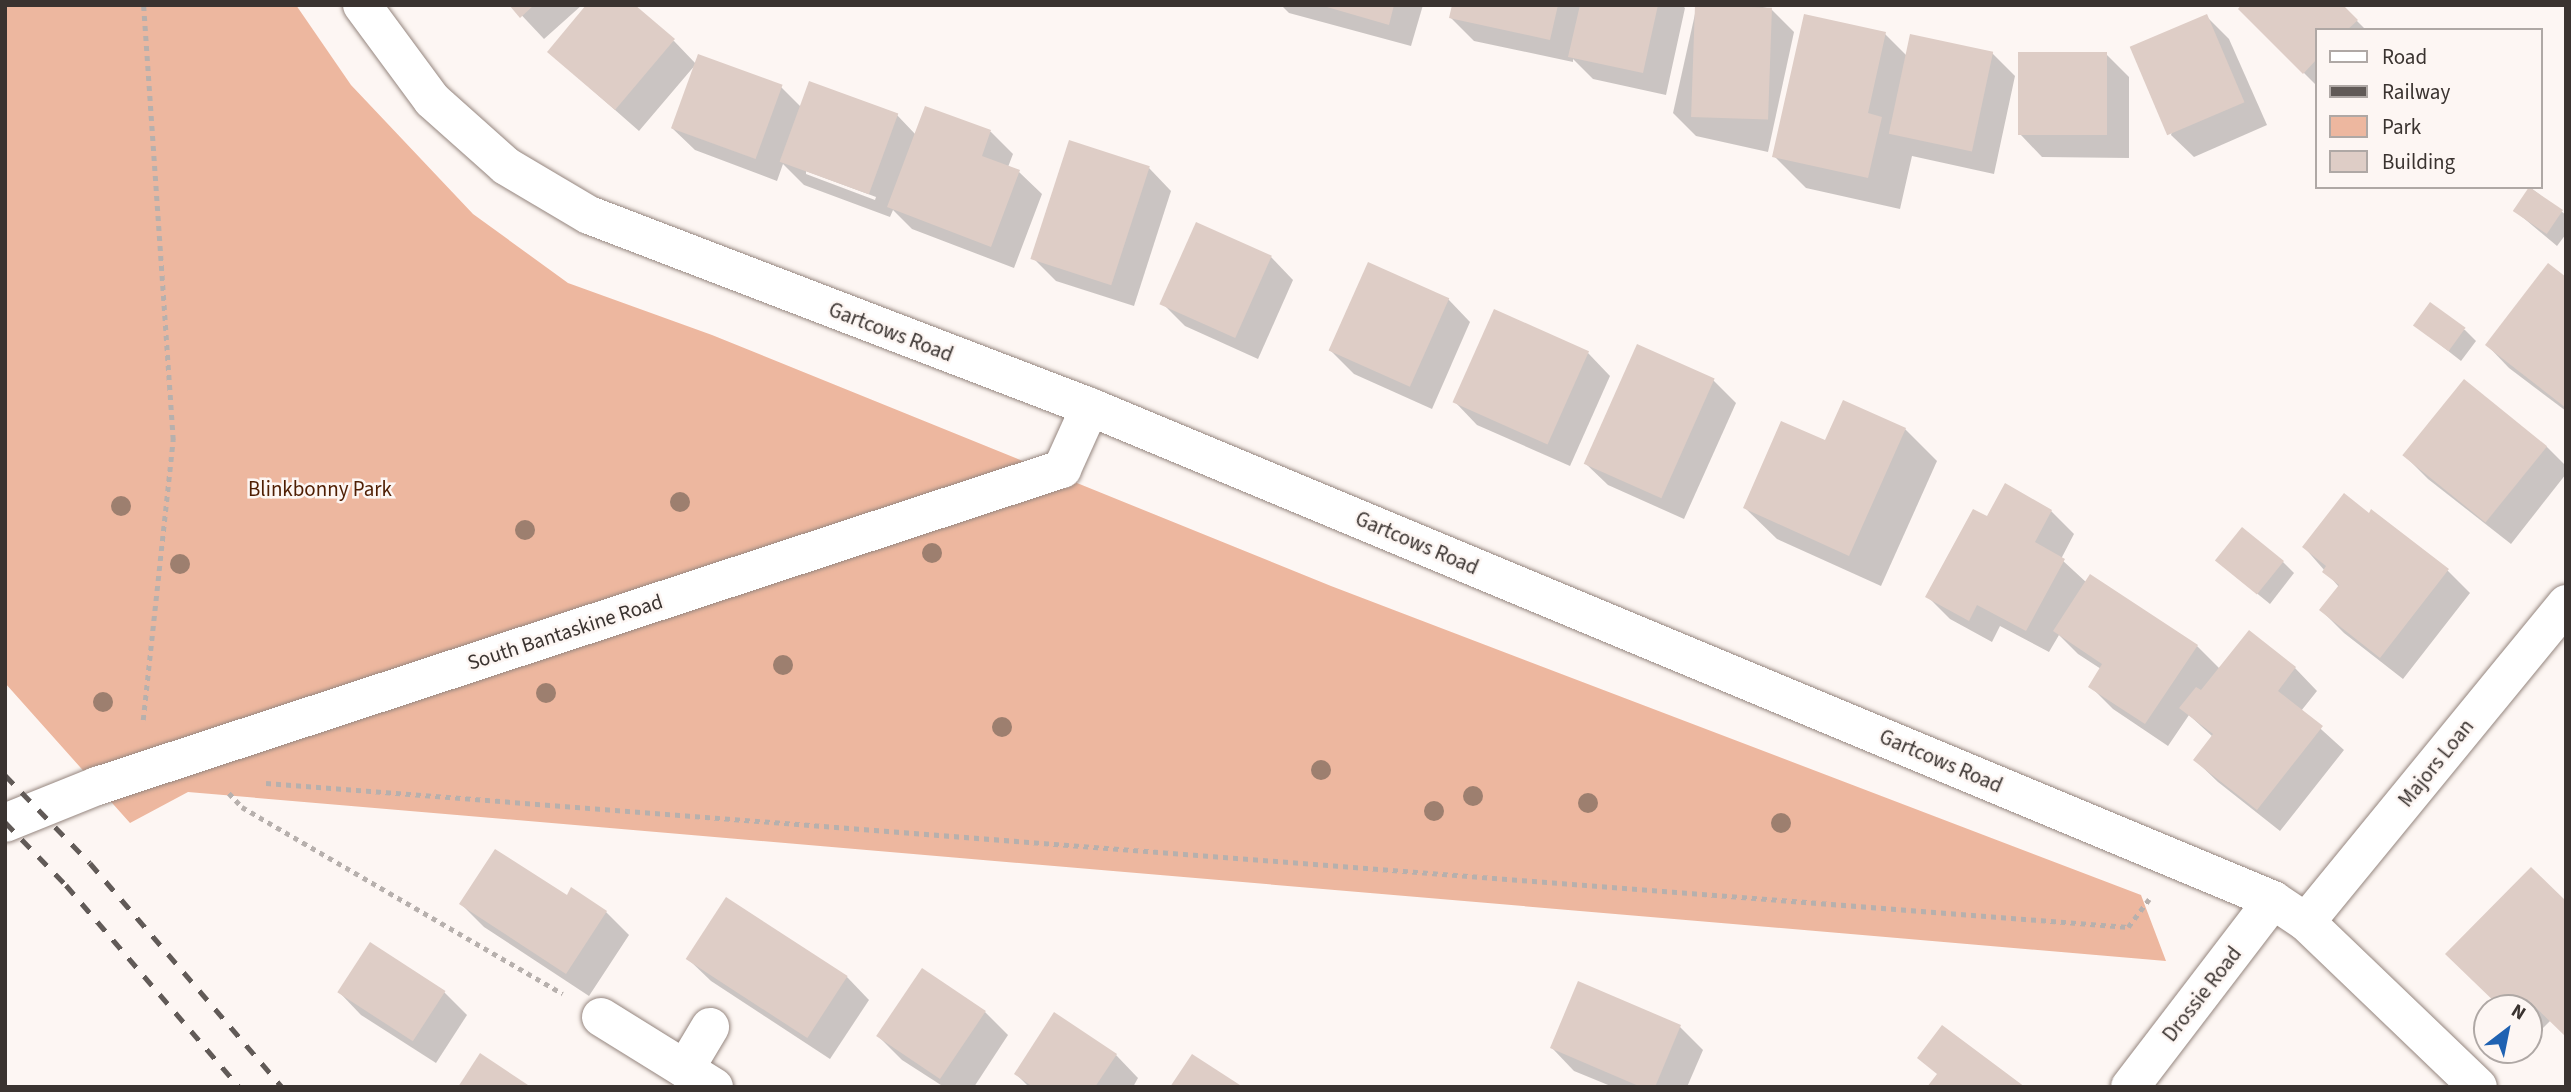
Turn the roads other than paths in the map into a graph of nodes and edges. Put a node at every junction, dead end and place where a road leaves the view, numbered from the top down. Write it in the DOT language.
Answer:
graph roads {
  1 [pos="362,5"];
  2 [pos="1090,407"];
  3 [pos="2566,604"];
  4 [pos="5,823"];
  5 [pos="2273,900"];
  6 [pos="2306,922"];
  7 [pos="601,1017"];
  8 [pos="710,1027"];
  9 [pos="700,1078"];
  10 [pos="2130,1087"];
  11 [pos="2478,1087"];
  1 -- 2 [label="street, Gartcows Road"];
  2 -- 4 [label="street, South Bantaskine Road"];
  2 -- 5 [label="street, Gartcows Road"];
  3 -- 6 [label="street, Majors Loan"];
  5 -- 6 [label="street, Gartcows Road"];
  5 -- 10 [label="street, Drossie Road"];
  6 -- 11 [label="street, Gartcows Road"];
  7 -- 9 [label="street"];
  8 -- 9 [label="street"];
}
